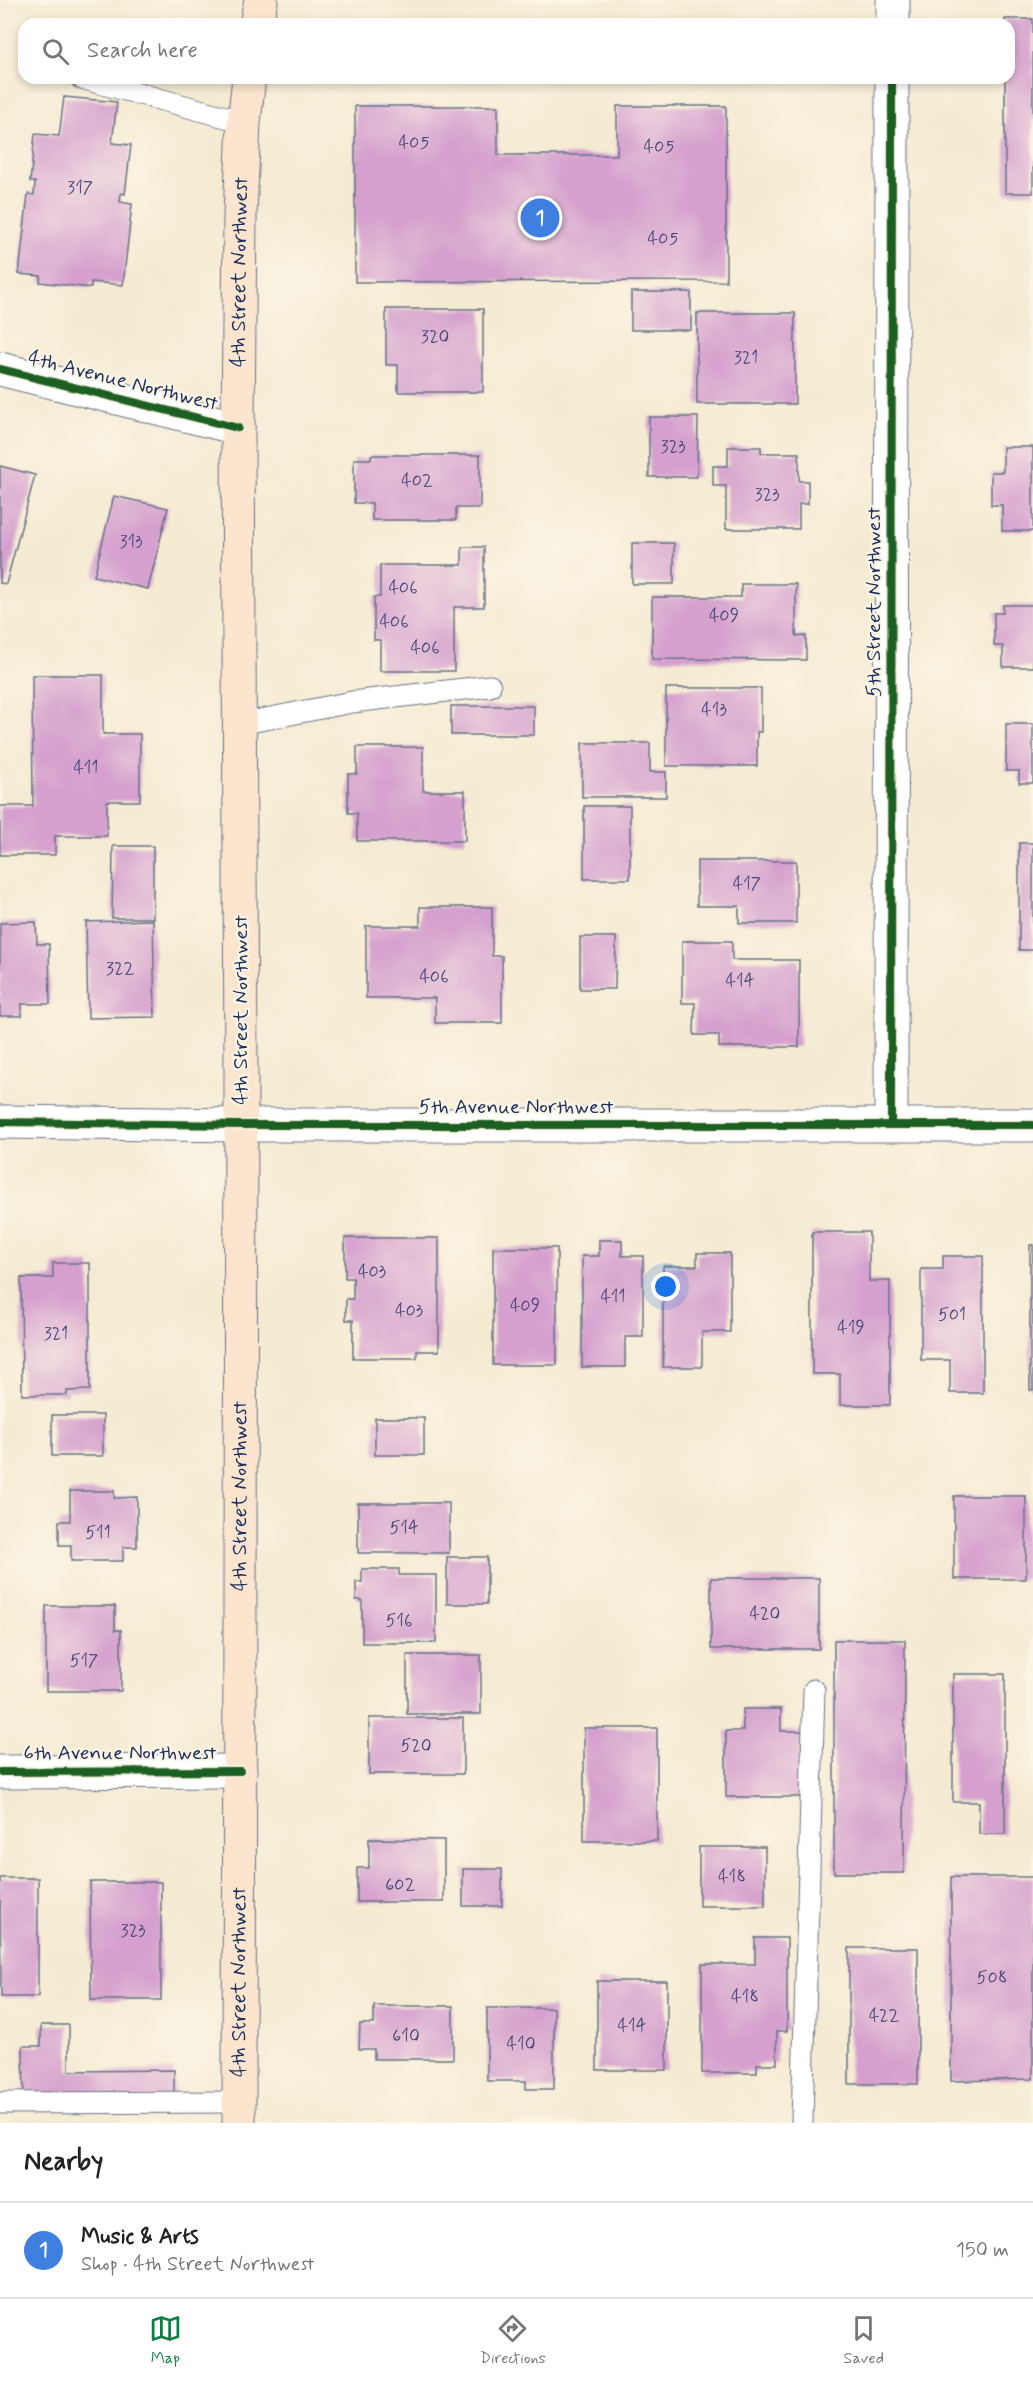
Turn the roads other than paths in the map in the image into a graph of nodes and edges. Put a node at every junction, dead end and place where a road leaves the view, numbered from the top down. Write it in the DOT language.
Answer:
graph roads {
  1 [pos="238,0"];
  2 [pos="261,0"];
  3 [pos="893,0"];
  4 [pos="239,18"];
  5 [pos="257,18"];
  6 [pos="892,18"];
  7 [pos="103,84"];
  8 [pos="242,84"];
  9 [pos="248,84"];
  10 [pos="892,84"];
  11 [pos="244,122"];
  12 [pos="0,369"];
  13 [pos="238,429"];
  14 [pos="490,686"];
  15 [pos="240,724"];
  16 [pos="0,1122"];
  17 [pos="241,1125"];
  18 [pos="891,1125"];
  19 [pos="1033,1125"];
  20 [pos="814,1690"];
  21 [pos="240,1771"];
  22 [pos="0,1772"];
  23 [pos="0,2103"];
  24 [pos="239,2112"];
  25 [pos="802,2123"];
  1 -- 4 [label="main road"];
  2 -- 5 [label="main road"];
  3 -- 6 [label="street"];
  7 -- 11 [label="lane"];
  8 -- 11 [label="main road"];
  9 -- 11 [label="main road, 4th Street Northwest"];
  10 -- 18 [label="street, 5th Street Northwest"];
  11 -- 13 [label="main road, 4th Street Northwest"];
  12 -- 13 [label="street, 4th Avenue Northwest"];
  13 -- 15 [label="main road, 4th Street Northwest"];
  14 -- 15 [label="lane"];
  15 -- 17 [label="main road, 4th Street Northwest"];
  16 -- 17 [label="street, 5th Avenue Northwest"];
  17 -- 18 [label="street, 5th Avenue Northwest"];
  17 -- 21 [label="main road, 4th Street Northwest"];
  18 -- 19 [label="street, 5th Avenue Northwest"];
  20 -- 25 [label="lane"];
  21 -- 22 [label="street, 6th Avenue Northwest"];
  21 -- 24 [label="main road, 4th Street Northwest"];
  23 -- 24 [label="lane"];
}
